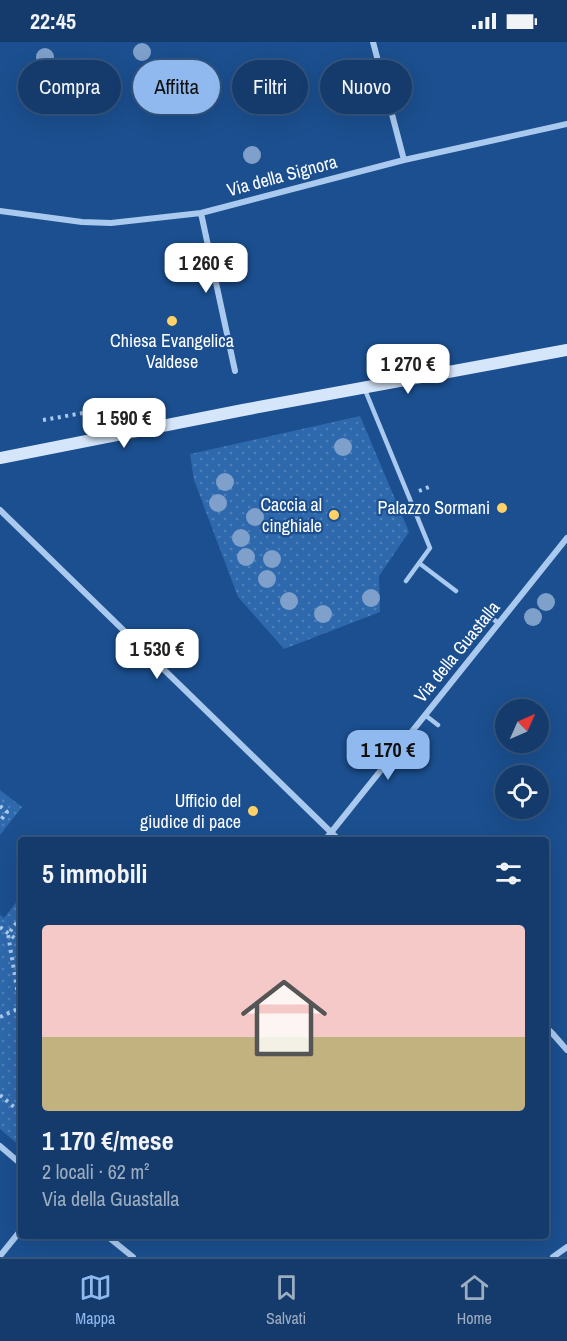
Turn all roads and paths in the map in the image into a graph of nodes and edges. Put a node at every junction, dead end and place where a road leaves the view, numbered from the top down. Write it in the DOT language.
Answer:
graph roads {
  1 [pos="374,42"];
  2 [pos="567,124"];
  3 [pos="404,160"];
  4 [pos="0,211"];
  5 [pos="201,213"];
  6 [pos="567,350"];
  7 [pos="235,371"];
  8 [pos="364,387"];
  9 [pos="129,405"];
  10 [pos="43,420"];
  11 [pos="0,458"];
  12 [pos="0,510"];
  13 [pos="567,538"];
  14 [pos="419,563"];
  15 [pos="406,581"];
  16 [pos="456,591"];
  17 [pos="491,618"];
  18 [pos="499,623"];
  19 [pos="425,715"];
  20 [pos="438,725"];
  21 [pos="0,806"];
  22 [pos="0,821"];
  23 [pos="331,832"];
  24 [pos="327,837"];
  25 [pos="336,837"];
  26 [pos="18,921"];
  27 [pos="0,927"];
  28 [pos="8,934"];
  29 [pos="18,941"];
  30 [pos="18,992"];
  31 [pos="18,1011"];
  32 [pos="0,1017"];
  33 [pos="549,1030"];
  34 [pos="567,1050"];
  35 [pos="0,1095"];
  36 [pos="18,1110"];
  37 [pos="2,1150"];
  38 [pos="18,1162"];
  39 [pos="18,1233"];
  40 [pos="111,1239"];
  41 [pos="567,1246"];
  42 [pos="1,1253"];
  43 [pos="133,1257"];
  44 [pos="554,1257"];
  1 -- 3 [label="street"];
  2 -- 3 [label="street, Via della Signora"];
  3 -- 5 [label="street, Via della Signora"];
  4 -- 5 [label="street, Via della Signora"];
  5 -- 7 [label="street"];
  6 -- 8 [label="street"];
  8 -- 11 [label="street"];
  8 -- 14 [label="lane"];
  9 -- 10 [label="path"];
  12 -- 23 [label="street"];
  13 -- 18 [label="street, Via della Guastalla"];
  14 -- 15 [label="lane"];
  14 -- 16 [label="lane"];
  17 -- 18 [label="lane"];
  18 -- 19 [label="street, Via della Guastalla"];
  19 -- 20 [label="lane"];
  19 -- 23 [label="street, Via della Guastalla"];
  21 -- 22 [label="path"];
  23 -- 24 [label="street, Via della Guastalla"];
  23 -- 25 [label="street"];
  26 -- 28 [label="path"];
  27 -- 28 [label="path"];
  28 -- 29 [label="path"];
  28 -- 30 [label="path"];
  31 -- 32 [label="path"];
  33 -- 34 [label="street"];
  35 -- 36 [label="path"];
  37 -- 38 [label="street"];
  39 -- 42 [label="street"];
  40 -- 43 [label="street"];
  41 -- 44 [label="street"];
}
